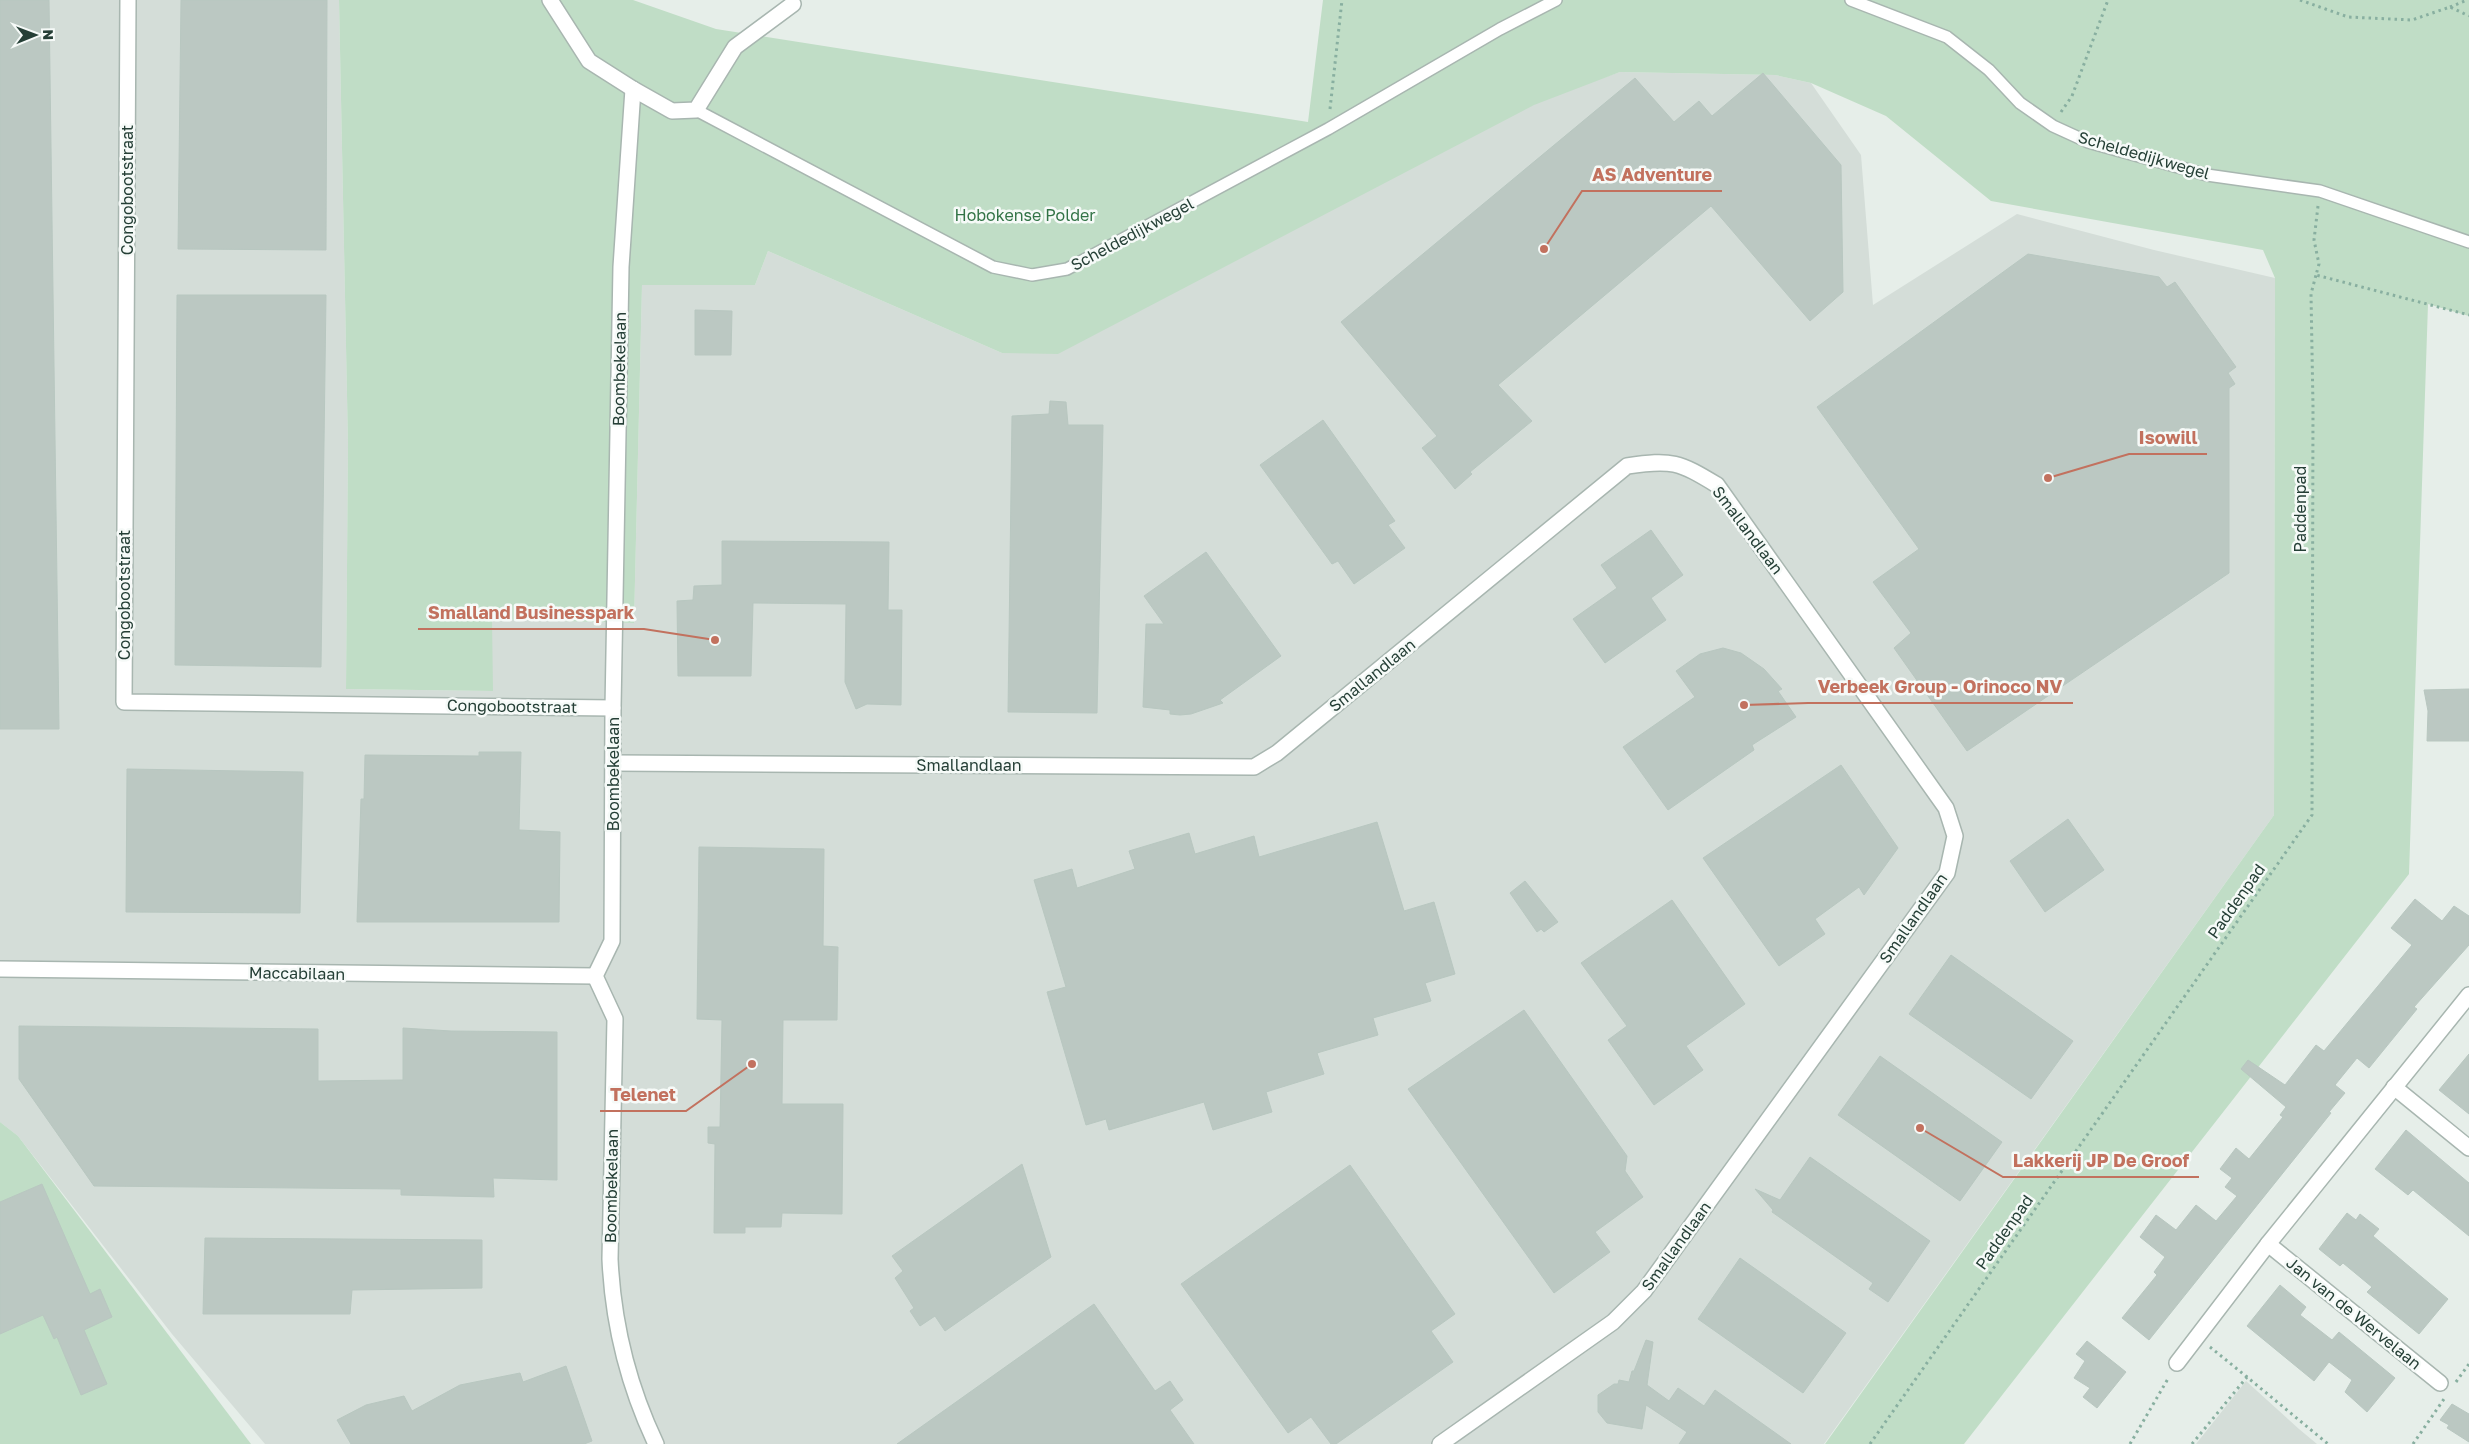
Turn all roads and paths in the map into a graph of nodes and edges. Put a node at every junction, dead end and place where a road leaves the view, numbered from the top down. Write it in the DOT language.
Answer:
graph roads {
  1 [pos="128,0"];
  2 [pos="550,0"];
  3 [pos="1342,0"];
  4 [pos="1556,0"];
  5 [pos="1851,0"];
  6 [pos="2108,0"];
  7 [pos="2300,0"];
  8 [pos="2467,0"];
  9 [pos="798,2"];
  10 [pos="2450,7"];
  11 [pos="2469,16"];
  12 [pos="633,89"];
  13 [pos="696,110"];
  14 [pos="2052,126"];
  15 [pos="1328,129"];
  16 [pos="2320,191"];
  17 [pos="2469,242"];
  18 [pos="2316,274"];
  19 [pos="2469,315"];
  20 [pos="613,708"];
  21 [pos="614,763"];
  22 [pos="0,969"];
  23 [pos="595,976"];
  24 [pos="2469,995"];
  25 [pos="2394,1088"];
  26 [pos="2469,1148"];
  27 [pos="2268,1244"];
  28 [pos="2197,1337"];
  29 [pos="2177,1363"];
  30 [pos="2469,1364"];
  31 [pos="2247,1377"];
  32 [pos="2448,1387"];
  33 [pos="656,1444"];
  34 [pos="1440,1444"];
  35 [pos="1870,1444"];
  36 [pos="2130,1444"];
  37 [pos="2192,1444"];
  38 [pos="2328,1444"];
  39 [pos="2413,1444"];
  1 -- 20 [label="street, Congobootstraat"];
  2 -- 12 [label="street"];
  3 -- 15 [label="path"];
  4 -- 15 [label="lane, Scheldedijkwegel"];
  5 -- 14 [label="lane, Scheldedijkwegel"];
  6 -- 14 [label="path"];
  7 -- 10 [label="path"];
  8 -- 10 [label="path"];
  9 -- 13 [label="street"];
  10 -- 11 [label="path"];
  12 -- 13 [label="street"];
  12 -- 20 [label="street, Boombekelaan"];
  13 -- 15 [label="lane, Scheldedijkwegel"];
  14 -- 16 [label="lane, Scheldedijkwegel"];
  16 -- 17 [label="lane, Scheldedijkwegel"];
  16 -- 18 [label="path, Paddenpad"];
  18 -- 19 [label="path"];
  18 -- 35 [label="path, Paddenpad"];
  20 -- 21 [label="street, Boombekelaan"];
  21 -- 23 [label="street, Boombekelaan"];
  21 -- 34 [label="street, Smallandlaan"];
  22 -- 23 [label="street, Maccabilaan"];
  23 -- 33 [label="street, Boombekelaan"];
  24 -- 25 [label="street"];
  25 -- 26 [label="street"];
  25 -- 27 [label="street"];
  27 -- 28 [label="street"];
  27 -- 32 [label="street, Jan van de Wervelaan"];
  28 -- 29 [label="street"];
  28 -- 31 [label="path"];
  29 -- 36 [label="path"];
  30 -- 32 [label="path"];
  31 -- 37 [label="path"];
  31 -- 38 [label="path"];
  32 -- 39 [label="path"];
}
